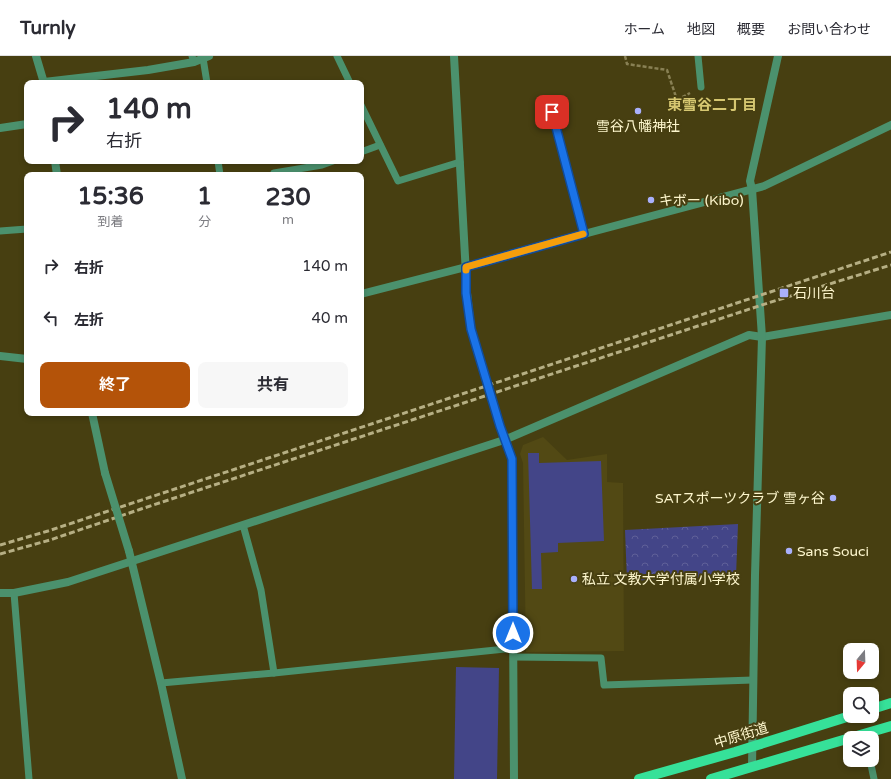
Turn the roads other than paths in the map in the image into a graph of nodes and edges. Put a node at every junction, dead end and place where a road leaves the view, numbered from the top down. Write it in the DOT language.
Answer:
graph roads {
  1 [pos="36,56"];
  2 [pos="337,56"];
  3 [pos="454,56"];
  4 [pos="698,56"];
  5 [pos="778,56"];
  6 [pos="206,57"];
  7 [pos="193,59"];
  8 [pos="43,80"];
  9 [pos="68,80"];
  10 [pos="206,80"];
  11 [pos="349,80"];
  12 [pos="701,87"];
  13 [pos="364,111"];
  14 [pos="552,112"];
  15 [pos="24,124"];
  16 [pos="891,125"];
  17 [pos="0,128"];
  18 [pos="380,145"];
  19 [pos="364,151"];
  20 [pos="460,162"];
  21 [pos="325,164"];
  22 [pos="280,172"];
  23 [pos="752,190"];
  24 [pos="24,229"];
  25 [pos="0,231"];
  26 [pos="584,234"];
  27 [pos="466,267"];
  28 [pos="364,293"];
  29 [pos="891,315"];
  30 [pos="762,337"];
  31 [pos="0,356"];
  32 [pos="24,359"];
  33 [pos="93,416"];
  34 [pos="504,440"];
  35 [pos="243,525"];
  36 [pos="133,561"];
  37 [pos="0,593"];
  38 [pos="14,593"];
  39 [pos="514,653"];
  40 [pos="274,673"];
  41 [pos="753,680"];
  42 [pos="161,683"];
  43 [pos="891,703"];
  44 [pos="879,707"];
  45 [pos="843,718"];
  46 [pos="891,726"];
  47 [pos="878,731"];
  48 [pos="843,740"];
  49 [pos="752,746"];
  50 [pos="752,767"];
  51 [pos="871,767"];
  52 [pos="30,779"];
  53 [pos="182,779"];
  54 [pos="514,779"];
  55 [pos="639,779"];
  56 [pos="711,779"];
  57 [pos="874,779"];
  1 -- 8 [label="street"];
  2 -- 11 [label="lane"];
  3 -- 20 [label="street"];
  4 -- 12 [label="lane"];
  5 -- 23 [label="street"];
  6 -- 7 [label="street"];
  6 -- 10 [label="lane"];
  7 -- 9 [label="street"];
  13 -- 18 [label="lane"];
  14 -- 26 [label="lane"];
  15 -- 17 [label="street"];
  16 -- 23 [label="street"];
  18 -- 19 [label="lane"];
  18 -- 20 [label="lane"];
  20 -- 27 [label="street"];
  21 -- 22 [label="lane"];
  23 -- 26 [label="street"];
  23 -- 30 [label="street"];
  24 -- 25 [label="lane"];
  26 -- 27 [label="street"];
  27 -- 28 [label="street"];
  27 -- 34 [label="street, bridge"];
  29 -- 30 [label="street"];
  30 -- 34 [label="street"];
  30 -- 41 [label="street"];
  31 -- 32 [label="street"];
  33 -- 36 [label="street, bridge"];
  34 -- 35 [label="street"];
  34 -- 39 [label="street"];
  35 -- 36 [label="street"];
  35 -- 40 [label="lane"];
  36 -- 38 [label="street"];
  36 -- 42 [label="street"];
  37 -- 38 [label="street"];
  38 -- 52 [label="lane"];
  39 -- 40 [label="lane"];
  39 -- 41 [label="lane"];
  39 -- 54 [label="street"];
  40 -- 42 [label="lane"];
  41 -- 49 [label="street"];
  42 -- 53 [label="street"];
  43 -- 44 [label="main road"];
  45 -- 49 [label="main road, 中原街道"];
  46 -- 47 [label="main road"];
  48 -- 50 [label="main road"];
  49 -- 50 [label="street"];
  49 -- 55 [label="main road, 中原街道"];
  50 -- 56 [label="main road"];
  51 -- 57 [label="lane"];
}
